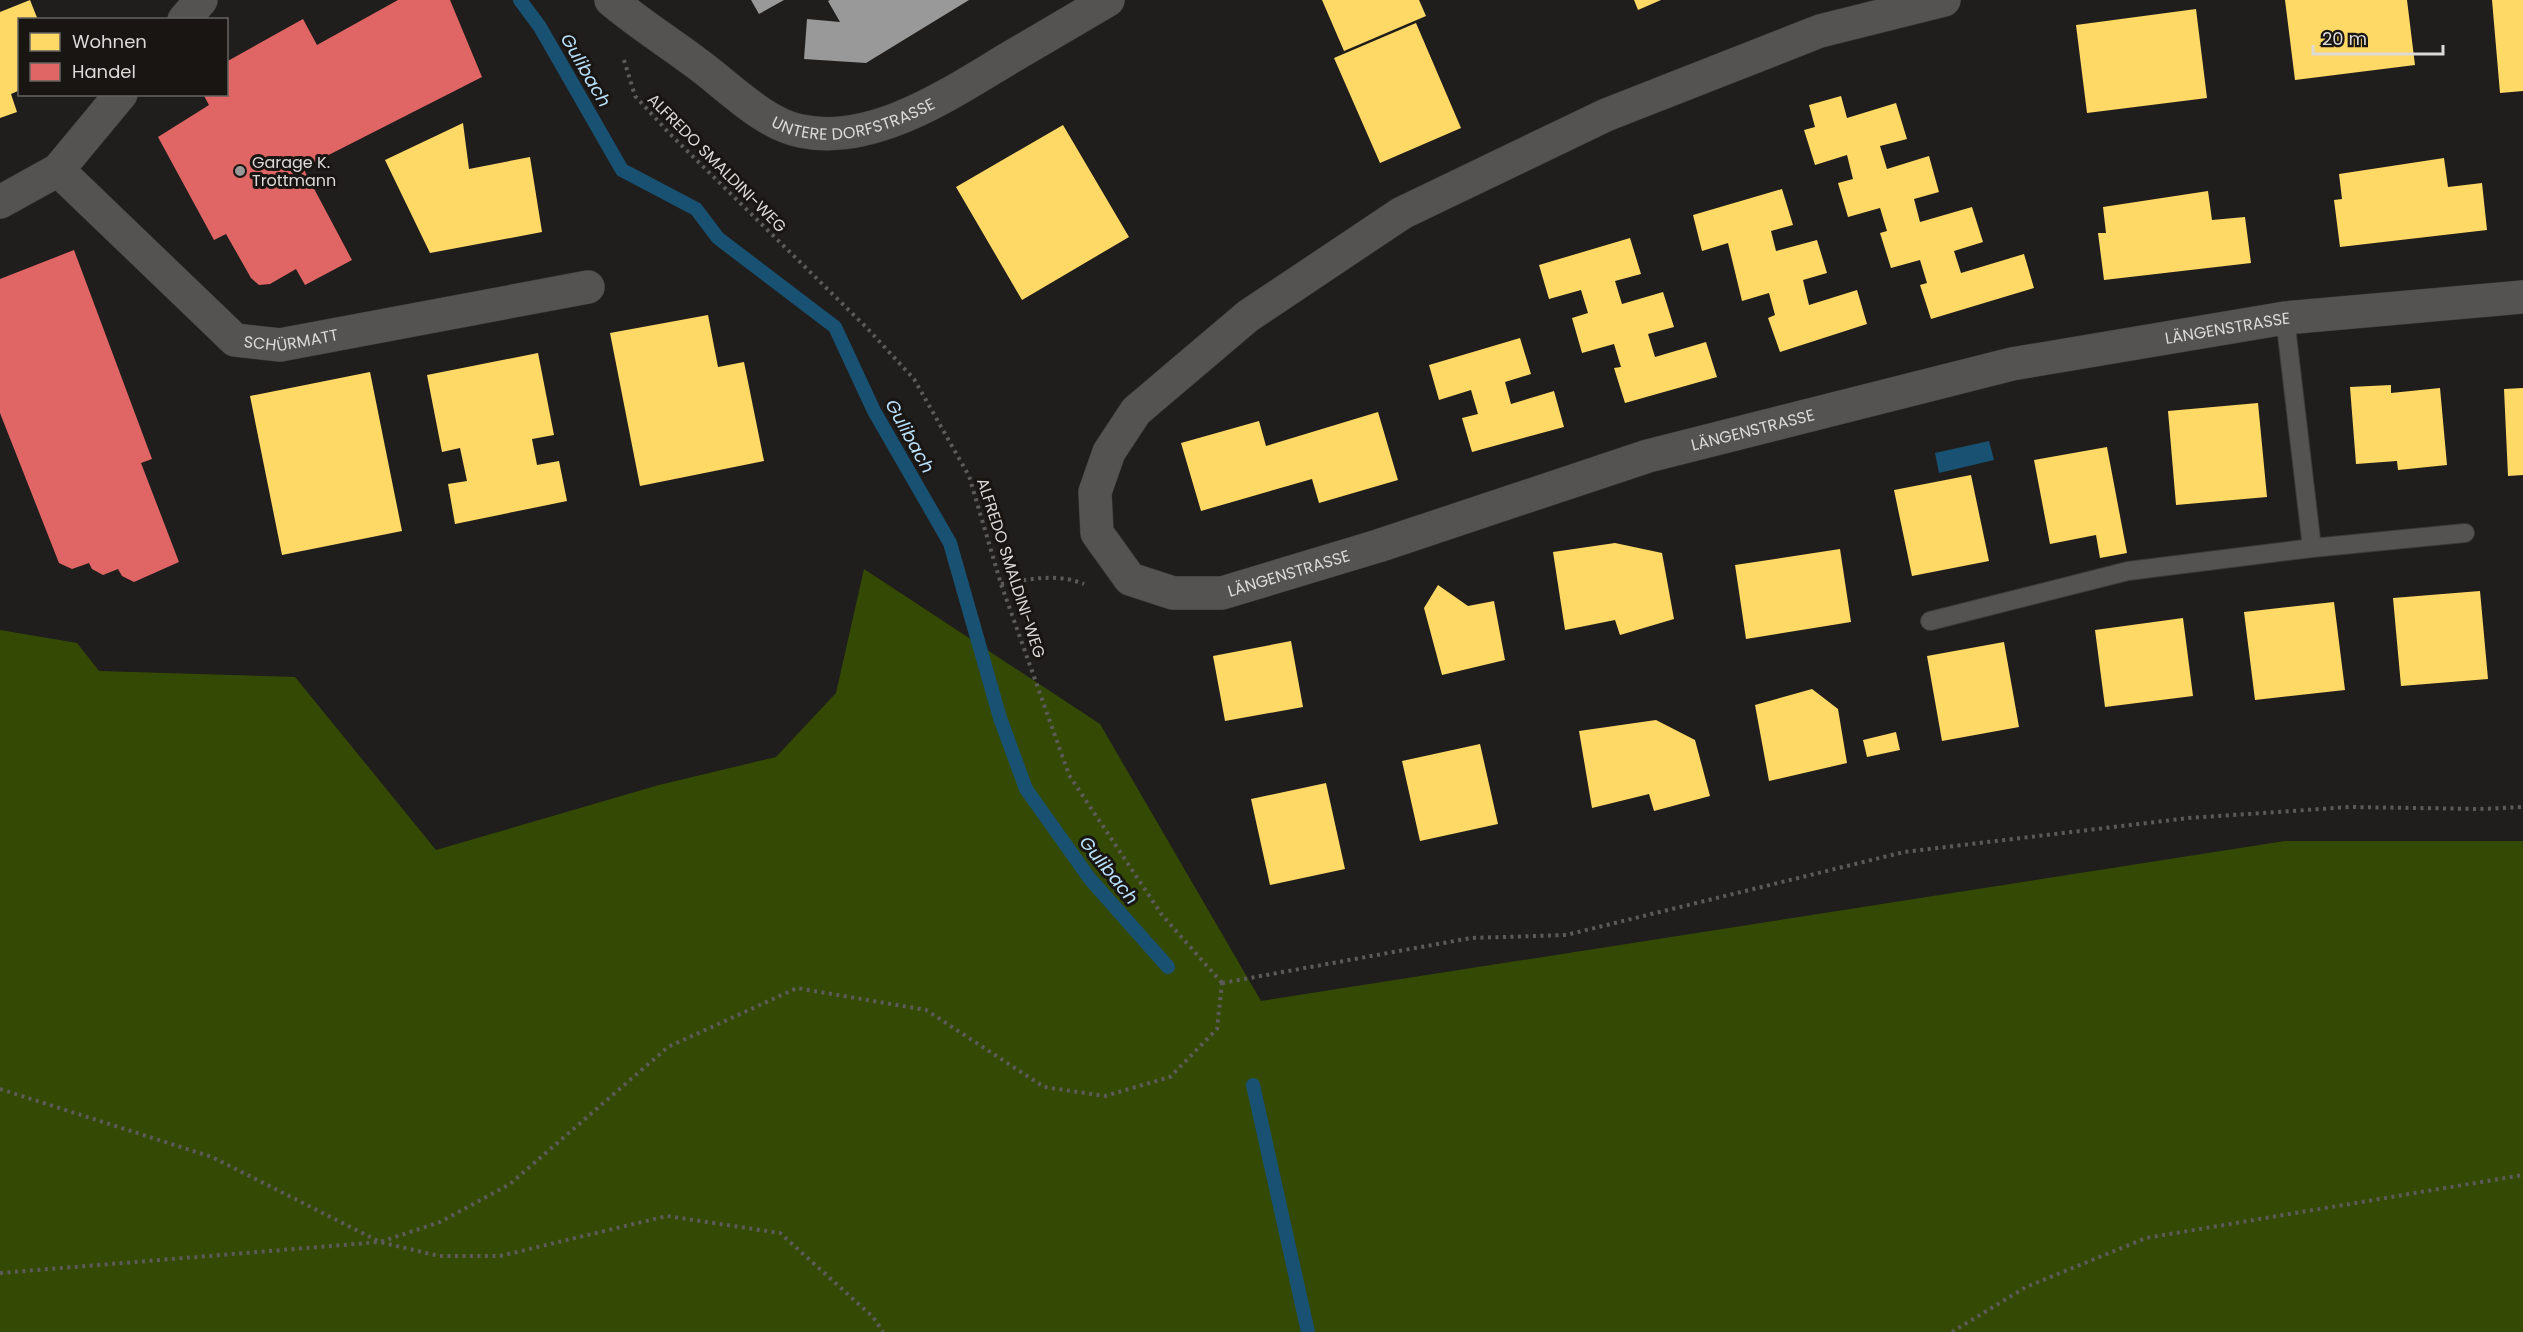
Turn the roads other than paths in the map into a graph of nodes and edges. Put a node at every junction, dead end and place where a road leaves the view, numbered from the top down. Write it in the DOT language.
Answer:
graph roads {
  1 [pos="201,0"];
  2 [pos="1108,0"];
  3 [pos="1944,0"];
  4 [pos="622,10"];
  5 [pos="186,18"];
  6 [pos="119,96"];
  7 [pos="58,170"];
  8 [pos="0,202"];
  9 [pos="588,287"];
  10 [pos="2523,297"];
  11 [pos="2285,318"];
  12 [pos="2465,533"];
  13 [pos="2312,548"];
  14 [pos="1930,621"];
  1 -- 5 [label="street"];
  2 -- 4 [label="street, UNTERE DORFSTRASSE"];
  3 -- 11 [label="street, LÄNGENSTRASSE"];
  6 -- 7 [label="street"];
  7 -- 8 [label="street"];
  7 -- 9 [label="street, SCHÜRMATT"];
  10 -- 11 [label="street, LÄNGENSTRASSE"];
  11 -- 13 [label="lane"];
  12 -- 13 [label="lane"];
  13 -- 14 [label="lane"];
}
